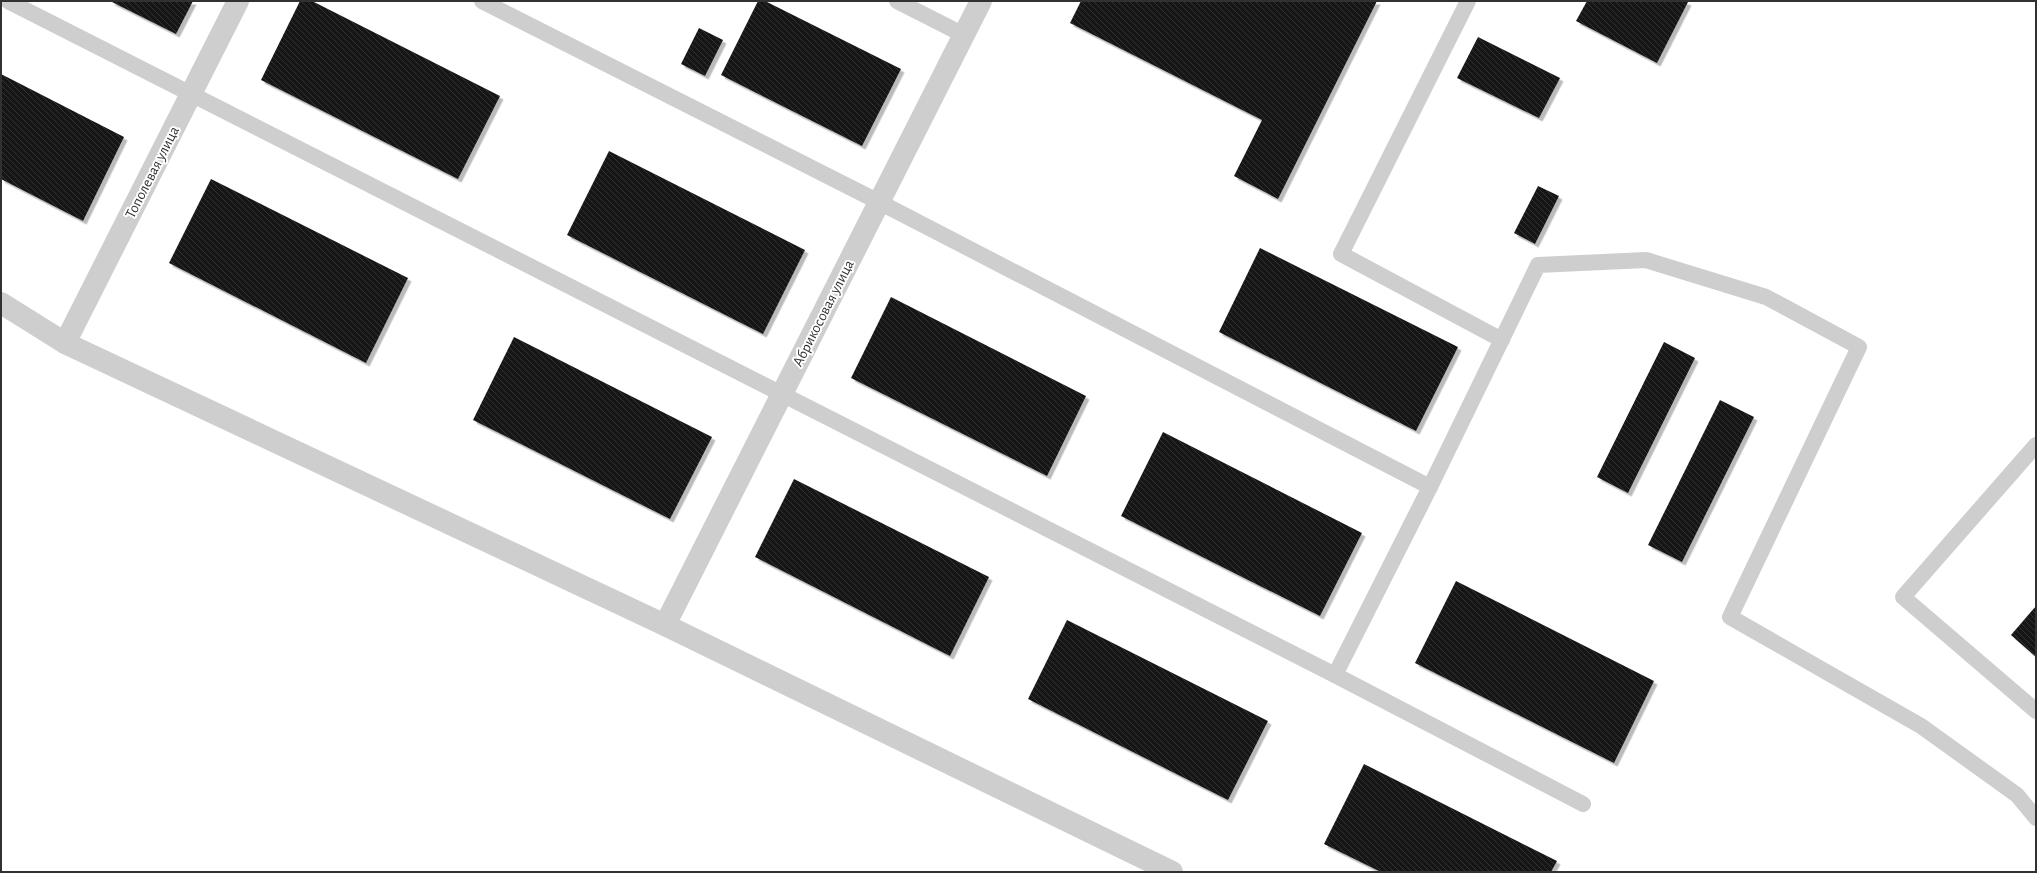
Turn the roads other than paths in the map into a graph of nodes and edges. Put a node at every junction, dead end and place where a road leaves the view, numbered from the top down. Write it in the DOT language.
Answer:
graph roads {
  1 [pos="8,1"];
  2 [pos="238,1"];
  3 [pos="482,1"];
  4 [pos="897,1"];
  5 [pos="981,1"];
  6 [pos="1468,1"];
  7 [pos="964,35"];
  8 [pos="191,94"];
  9 [pos="879,202"];
  10 [pos="1,304"];
  11 [pos="1502,340"];
  12 [pos="65,343"];
  13 [pos="781,395"];
  14 [pos="2036,445"];
  15 [pos="1430,486"];
  16 [pos="665,625"];
  17 [pos="1335,675"];
  18 [pos="2036,711"];
  19 [pos="1583,804"];
  20 [pos="2036,818"];
  21 [pos="1172,872"];
  1 -- 8 [label="lane"];
  2 -- 8 [label="street, Тополевая улица"];
  3 -- 9 [label="lane"];
  4 -- 7 [label="lane"];
  5 -- 7 [label="street, Абрикосовая улица"];
  6 -- 11 [label="lane"];
  7 -- 9 [label="street, Абрикосовая улица"];
  8 -- 12 [label="street, Тополевая улица"];
  8 -- 13 [label="lane"];
  9 -- 13 [label="street, Абрикосовая улица"];
  9 -- 15 [label="lane"];
  10 -- 12 [label="street"];
  11 -- 15 [label="lane"];
  11 -- 20 [label="lane"];
  12 -- 16 [label="street"];
  13 -- 16 [label="street, Абрикосовая улица"];
  13 -- 17 [label="lane"];
  14 -- 18 [label="lane"];
  15 -- 17 [label="lane"];
  16 -- 21 [label="street"];
  17 -- 19 [label="lane"];
}
